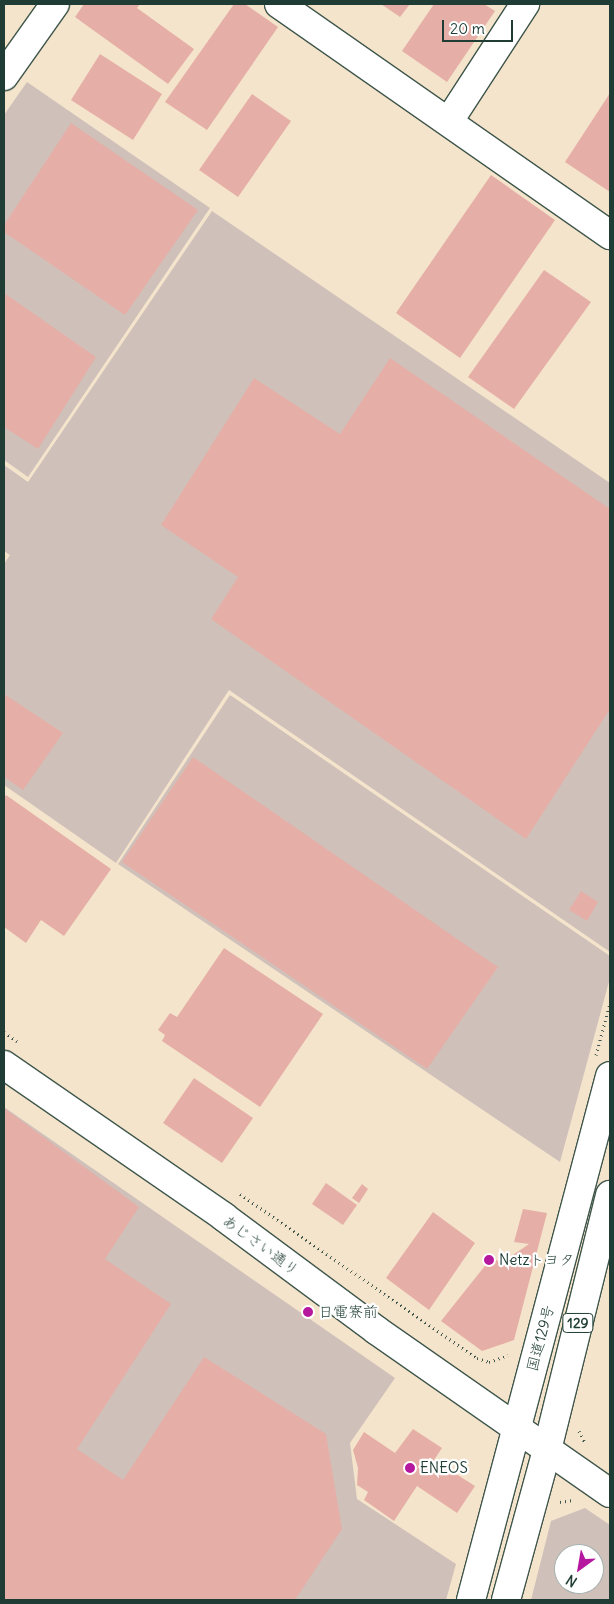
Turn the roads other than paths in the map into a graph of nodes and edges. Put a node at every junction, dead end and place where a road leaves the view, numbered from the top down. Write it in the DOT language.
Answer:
graph roads {
  1 [pos="55,4"];
  2 [pos="279,4"];
  3 [pos="526,4"];
  4 [pos="4,76"];
  5 [pos="449,121"];
  6 [pos="610,235"];
  7 [pos="4,1065"];
  8 [pos="602,1068"];
  9 [pos="610,1195"];
  10 [pos="516,1428"];
  11 [pos="548,1450"];
  12 [pos="610,1493"];
  13 [pos="471,1600"];
  14 [pos="506,1600"];
  1 -- 4 [label="main road"];
  2 -- 5 [label="main road"];
  3 -- 5 [label="main road"];
  5 -- 6 [label="main road"];
  7 -- 10 [label="main road, あじさい通り"];
  8 -- 10 [label="main road, 国道129号 / 129"];
  9 -- 11 [label="main road, 129"];
  10 -- 11 [label="main road, あじさい通り"];
  10 -- 13 [label="main road, 国道129号 / 129"];
  11 -- 12 [label="main road"];
  11 -- 14 [label="main road, 129"];
}
